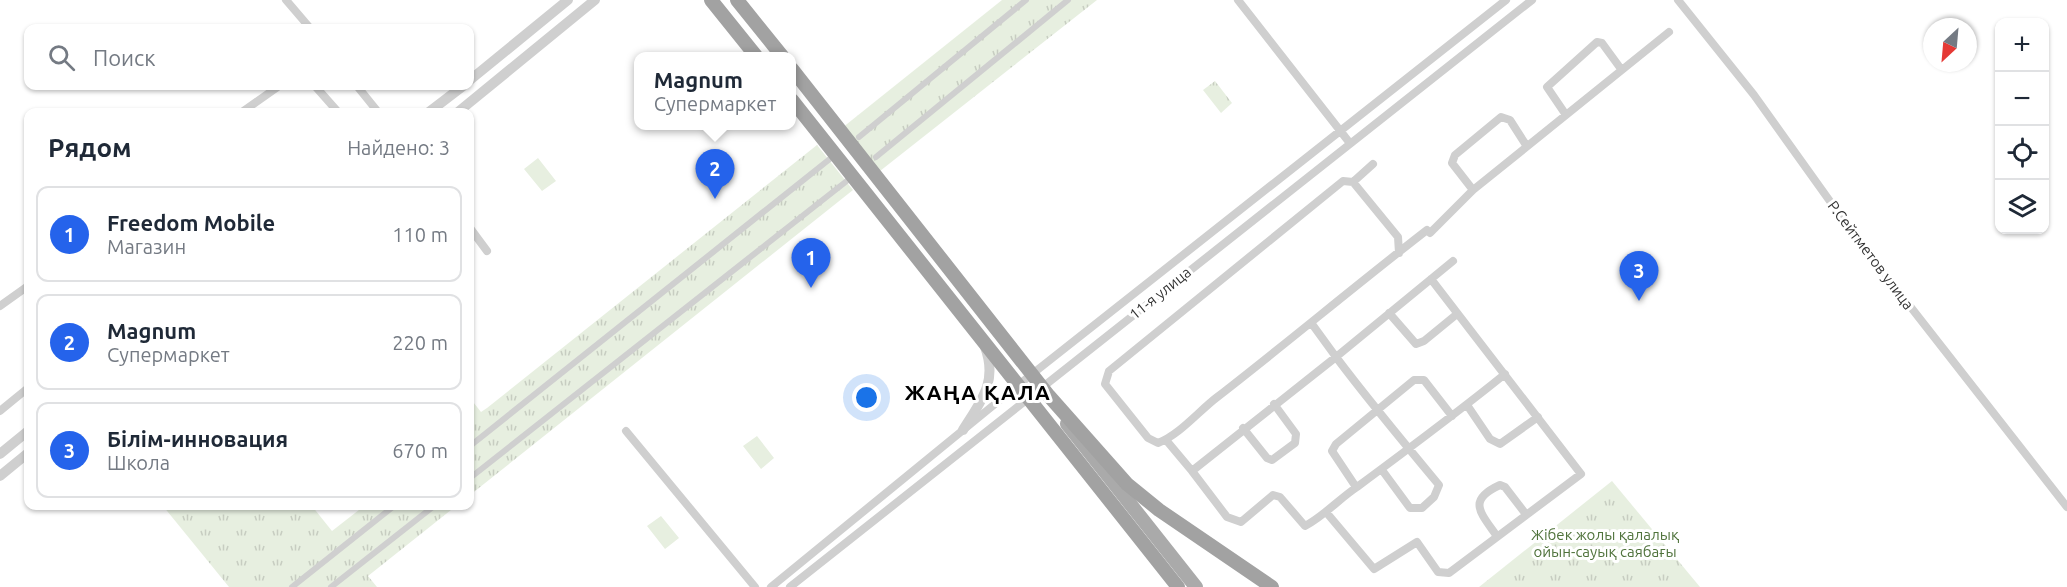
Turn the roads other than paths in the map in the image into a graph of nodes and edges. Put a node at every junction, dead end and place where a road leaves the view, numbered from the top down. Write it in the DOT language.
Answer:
graph roads {
  1 [pos="286,0"];
  2 [pos="568,0"];
  3 [pos="595,0"];
  4 [pos="711,0"];
  5 [pos="737,0"];
  6 [pos="1026,0"];
  7 [pos="1068,0"];
  8 [pos="1238,0"];
  9 [pos="1506,0"];
  10 [pos="1532,0"];
  11 [pos="1678,0"];
  12 [pos="307,24"];
  13 [pos="1669,32"];
  14 [pos="752,52"];
  15 [pos="778,52"];
  16 [pos="1621,69"];
  17 [pos="796,74"];
  18 [pos="474,77"];
  19 [pos="273,90"];
  20 [pos="319,90"];
  21 [pos="360,90"];
  22 [pos="458,90"];
  23 [pos="796,105"];
  24 [pos="248,108"];
  25 [pos="334,108"];
  26 [pos="375,108"];
  27 [pos="434,108"];
  28 [pos="463,108"];
  29 [pos="1566,115"];
  30 [pos="1341,130"];
  31 [pos="859,137"];
  32 [pos="1349,142"];
  33 [pos="1526,145"];
  34 [pos="831,158"];
  35 [pos="876,158"];
  36 [pos="1373,164"];
  37 [pos="848,180"];
  38 [pos="1353,182"];
  39 [pos="1473,190"];
  40 [pos="474,233"];
  41 [pos="487,251"];
  42 [pos="1399,252"];
  43 [pos="1453,261"];
  44 [pos="1431,279"];
  45 [pos="24,289"];
  46 [pos="0,306"];
  47 [pos="1389,313"];
  48 [pos="1457,314"];
  49 [pos="1312,324"];
  50 [pos="984,344"];
  51 [pos="1336,357"];
  52 [pos="1505,374"];
  53 [pos="1033,375"];
  54 [pos="1017,386"];
  55 [pos="24,391"];
  56 [pos="1045,392"];
  57 [pos="1028,400"];
  58 [pos="1274,404"];
  59 [pos="1467,405"];
  60 [pos="0,411"];
  61 [pos="1377,411"];
  62 [pos="1452,416"];
  63 [pos="1538,417"];
  64 [pos="1243,428"];
  65 [pos="963,430"];
  66 [pos="626,431"];
  67 [pos="24,434"];
  68 [pos="1166,440"];
  69 [pos="474,443"];
  70 [pos="1409,449"];
  71 [pos="0,454"];
  72 [pos="24,456"];
  73 [pos="1382,470"];
  74 [pos="1192,471"];
  75 [pos="474,475"];
  76 [pos="0,476"];
  77 [pos="1356,487"];
  78 [pos="2067,507"];
  79 [pos="389,510"];
  80 [pos="429,510"];
  81 [pos="1326,512"];
  82 [pos="1525,513"];
  83 [pos="1496,535"];
  84 [pos="292,587"];
  85 [pos="331,587"];
  86 [pos="755,587"];
  87 [pos="771,587"];
  88 [pos="790,587"];
  89 [pos="1178,587"];
  90 [pos="1196,587"];
  91 [pos="1272,587"];
  1 -- 12 [label="street"];
  2 -- 18 [label="street"];
  3 -- 28 [label="street"];
  4 -- 14 [label="highway"];
  5 -- 15 [label="highway"];
  6 -- 31 [label="street"];
  7 -- 35 [label="street"];
  8 -- 30 [label="street"];
  9 -- 30 [label="street, 11-я улица"];
  10 -- 32 [label="street, 11-я улица"];
  11 -- 78 [label="street, Р.Сейтметов улица"];
  13 -- 16 [label="street"];
  16 -- 29 [label="street"];
  16 -- 29 [label="street"];
  17 -- 53 [label="highway"];
  19 -- 24 [label="street"];
  20 -- 25 [label="street"];
  21 -- 26 [label="street"];
  22 -- 27 [label="street"];
  23 -- 50 [label="highway"];
  29 -- 33 [label="street"];
  30 -- 32 [label="street"];
  30 -- 53 [label="street, 11-я улица"];
  32 -- 56 [label="street, 11-я улица"];
  33 -- 39 [label="street"];
  33 -- 39 [label="street"];
  34 -- 69 [label="street"];
  36 -- 38 [label="street"];
  37 -- 75 [label="street"];
  38 -- 42 [label="street"];
  38 -- 68 [label="street"];
  39 -- 42 [label="street"];
  40 -- 41 [label="street"];
  42 -- 49 [label="street"];
  43 -- 44 [label="street"];
  44 -- 47 [label="street"];
  44 -- 48 [label="street"];
  45 -- 46 [label="street"];
  47 -- 48 [label="street"];
  47 -- 51 [label="street"];
  48 -- 52 [label="street"];
  49 -- 51 [label="street"];
  49 -- 68 [label="street"];
  50 -- 54 [label="highway"];
  50 -- 65 [label="street"];
  51 -- 58 [label="street"];
  51 -- 61 [label="street"];
  52 -- 59 [label="street"];
  52 -- 63 [label="street"];
  53 -- 54 [label="street, 11-я улица"];
  53 -- 56 [label="highway"];
  54 -- 57 [label="highway"];
  54 -- 65 [label="street, 11-я улица"];
  55 -- 60 [label="street"];
  56 -- 57 [label="street, 11-я улица"];
  56 -- 90 [label="main road"];
  56 -- 91 [label="highway"];
  57 -- 88 [label="street, 11-я улица"];
  57 -- 89 [label="highway"];
  58 -- 64 [label="street"];
  58 -- 64 [label="street"];
  59 -- 62 [label="street"];
  59 -- 63 [label="street"];
  61 -- 62 [label="street"];
  61 -- 70 [label="street"];
  61 -- 77 [label="street"];
  62 -- 70 [label="street"];
  63 -- 82 [label="street"];
  64 -- 74 [label="street"];
  65 -- 87 [label="street, 11-я улица"];
  66 -- 86 [label="street"];
  67 -- 71 [label="street"];
  68 -- 74 [label="street"];
  70 -- 73 [label="street"];
  70 -- 73 [label="street"];
  72 -- 76 [label="street"];
  73 -- 77 [label="street"];
  74 -- 81 [label="street"];
  77 -- 81 [label="street"];
  79 -- 84 [label="street"];
  80 -- 85 [label="street"];
  81 -- 83 [label="street"];
  82 -- 83 [label="street"];
  82 -- 83 [label="street"];
}
